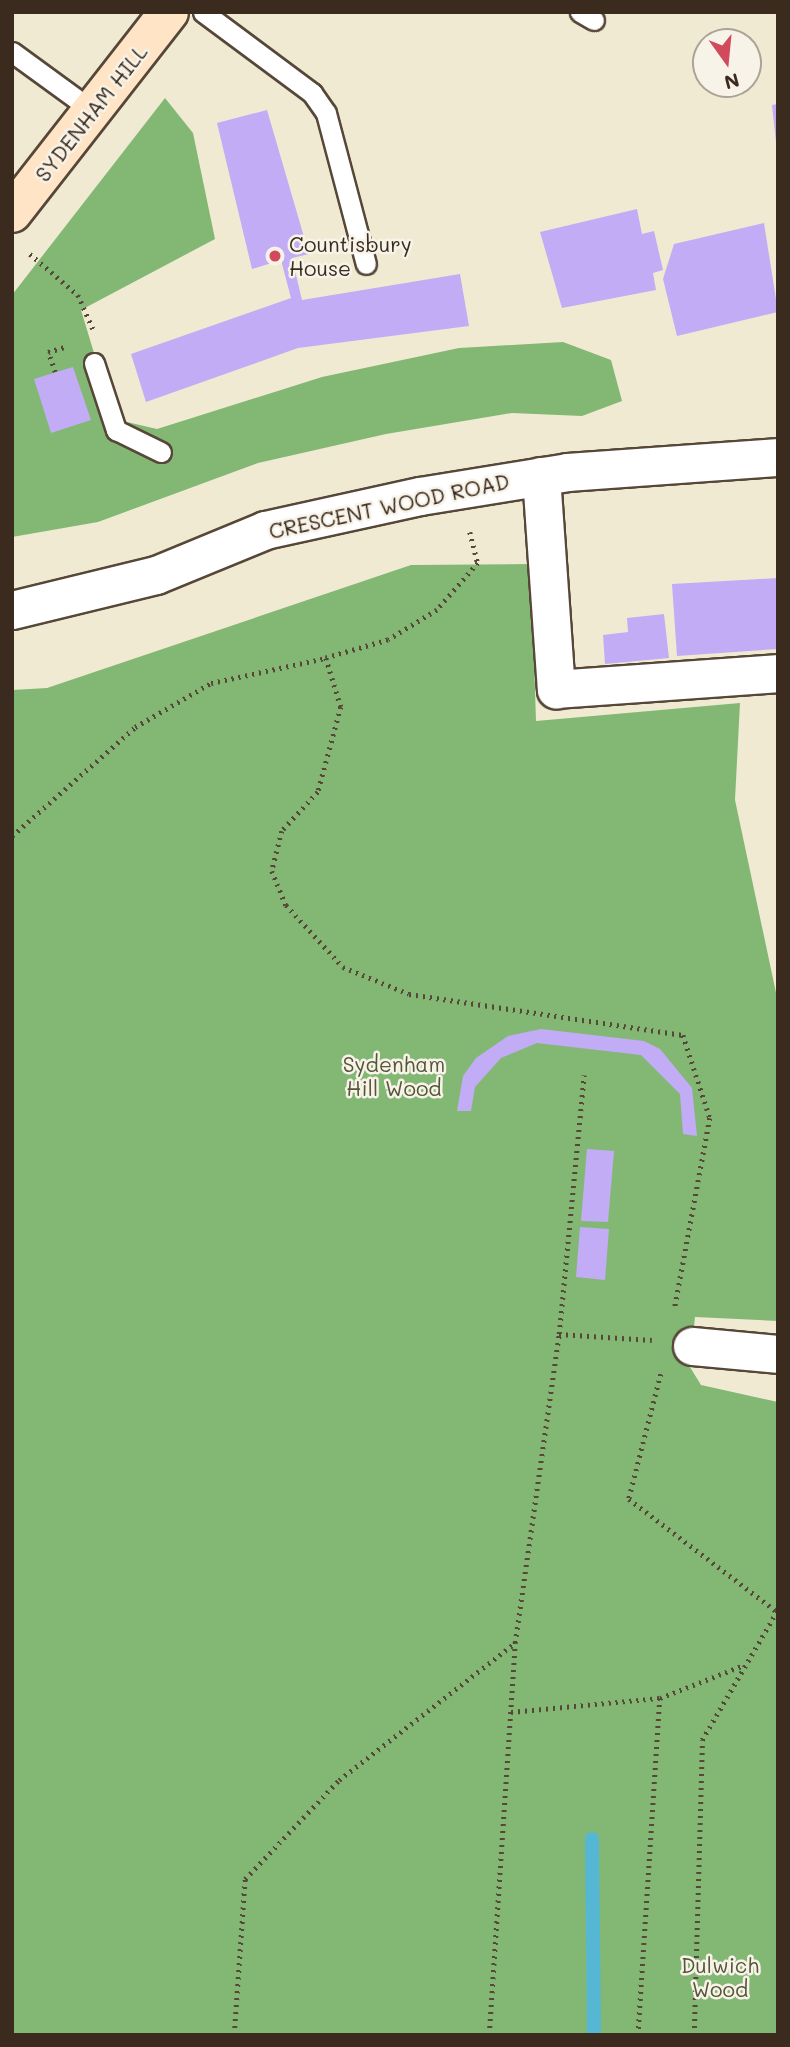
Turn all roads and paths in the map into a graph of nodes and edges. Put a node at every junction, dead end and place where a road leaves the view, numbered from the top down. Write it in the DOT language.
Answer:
graph roads {
  1 [pos="169,12"];
  2 [pos="203,12"];
  3 [pos="12,52"];
  4 [pos="93,111"];
  5 [pos="12,213"];
  6 [pos="34,248"];
  7 [pos="366,264"];
  8 [pos="95,337"];
  9 [pos="48,352"];
  10 [pos="94,363"];
  11 [pos="55,372"];
  12 [pos="161,452"];
  13 [pos="778,457"];
  14 [pos="541,476"];
  15 [pos="470,531"];
  16 [pos="12,610"];
  17 [pos="326,658"];
  18 [pos="778,673"];
  19 [pos="12,836"];
  20 [pos="584,1075"];
  21 [pos="674,1315"];
  22 [pos="559,1334"];
  23 [pos="655,1341"];
  24 [pos="692,1346"];
  25 [pos="775,1354"];
  26 [pos="662,1368"];
  27 [pos="777,1611"];
  28 [pos="515,1643"];
  29 [pos="746,1664"];
  30 [pos="660,1698"];
  31 [pos="510,1712"];
  32 [pos="234,2035"];
  33 [pos="489,2035"];
  34 [pos="638,2035"];
  35 [pos="694,2035"];
  1 -- 4 [label="street, SYDENHAM HILL"];
  2 -- 7 [label="lane"];
  3 -- 4 [label="lane"];
  4 -- 5 [label="street, SYDENHAM HILL"];
  6 -- 8 [label="path"];
  9 -- 11 [label="path"];
  10 -- 12 [label="lane"];
  13 -- 14 [label="street, CRESCENT WOOD ROAD"];
  14 -- 16 [label="street, CRESCENT WOOD ROAD"];
  14 -- 18 [label="street"];
  15 -- 17 [label="path"];
  17 -- 19 [label="path"];
  17 -- 21 [label="path"];
  20 -- 22 [label="path"];
  22 -- 23 [label="path"];
  22 -- 28 [label="path"];
  24 -- 25 [label="street"];
  26 -- 27 [label="path"];
  27 -- 29 [label="path"];
  28 -- 31 [label="path"];
  28 -- 32 [label="path"];
  29 -- 30 [label="path"];
  29 -- 35 [label="path"];
  30 -- 31 [label="path"];
  30 -- 34 [label="path"];
  31 -- 33 [label="path"];
}
